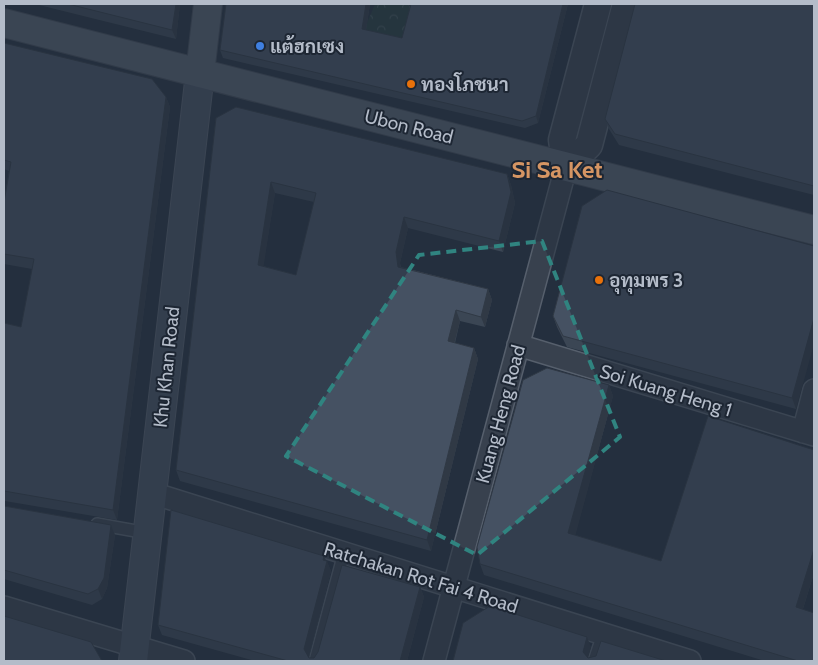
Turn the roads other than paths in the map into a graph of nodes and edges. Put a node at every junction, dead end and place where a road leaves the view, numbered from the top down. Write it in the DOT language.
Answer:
graph roads {
  1 [pos="208,4"];
  2 [pos="598,4"];
  3 [pos="626,4"];
  4 [pos="4,23"];
  5 [pos="200,73"];
  6 [pos="566,166"];
  7 [pos="814,230"];
  8 [pos="518,345"];
  9 [pos="814,390"];
  10 [pos="809,434"];
  11 [pos="152,493"];
  12 [pos="80,522"];
  13 [pos="148,533"];
  14 [pos="344,553"];
  15 [pos="454,587"];
  16 [pos="4,606"];
  17 [pos="603,634"];
  18 [pos="134,653"];
  19 [pos="184,661"];
  20 [pos="315,661"];
  21 [pos="434,661"];
  22 [pos="594,661"];
  23 [pos="690,661"];
  1 -- 5 [label="main road"];
  2 -- 6 [label="street, Kuang Heng Road"];
  3 -- 6 [label="street"];
  4 -- 5 [label="main road, Ubon Road"];
  5 -- 6 [label="main road, Ubon Road"];
  5 -- 11 [label="main road, Khu Khan Road"];
  6 -- 7 [label="main road, Ubon Road"];
  6 -- 8 [label="street, Kuang Heng Road"];
  8 -- 10 [label="street, Soi Kuang Heng 1"];
  8 -- 15 [label="street, Kuang Heng Road"];
  9 -- 10 [label="street"];
  11 -- 13 [label="main road, Khu Khan Road"];
  11 -- 14 [label="street, Ratchakan Rot Fai 4 Road"];
  12 -- 13 [label="lane"];
  13 -- 18 [label="main road, Khu Khan Road"];
  14 -- 15 [label="street, Ratchakan Rot Fai 4 Road"];
  14 -- 20 [label="lane"];
  15 -- 17 [label="street, Ratchakan Rot Fai 4 Road"];
  15 -- 21 [label="street, Kuang Heng Road"];
  16 -- 18 [label="street"];
  17 -- 22 [label="lane"];
  17 -- 23 [label="street, Ratchakan Rot Fai 4 Road"];
  18 -- 19 [label="street"];
}
